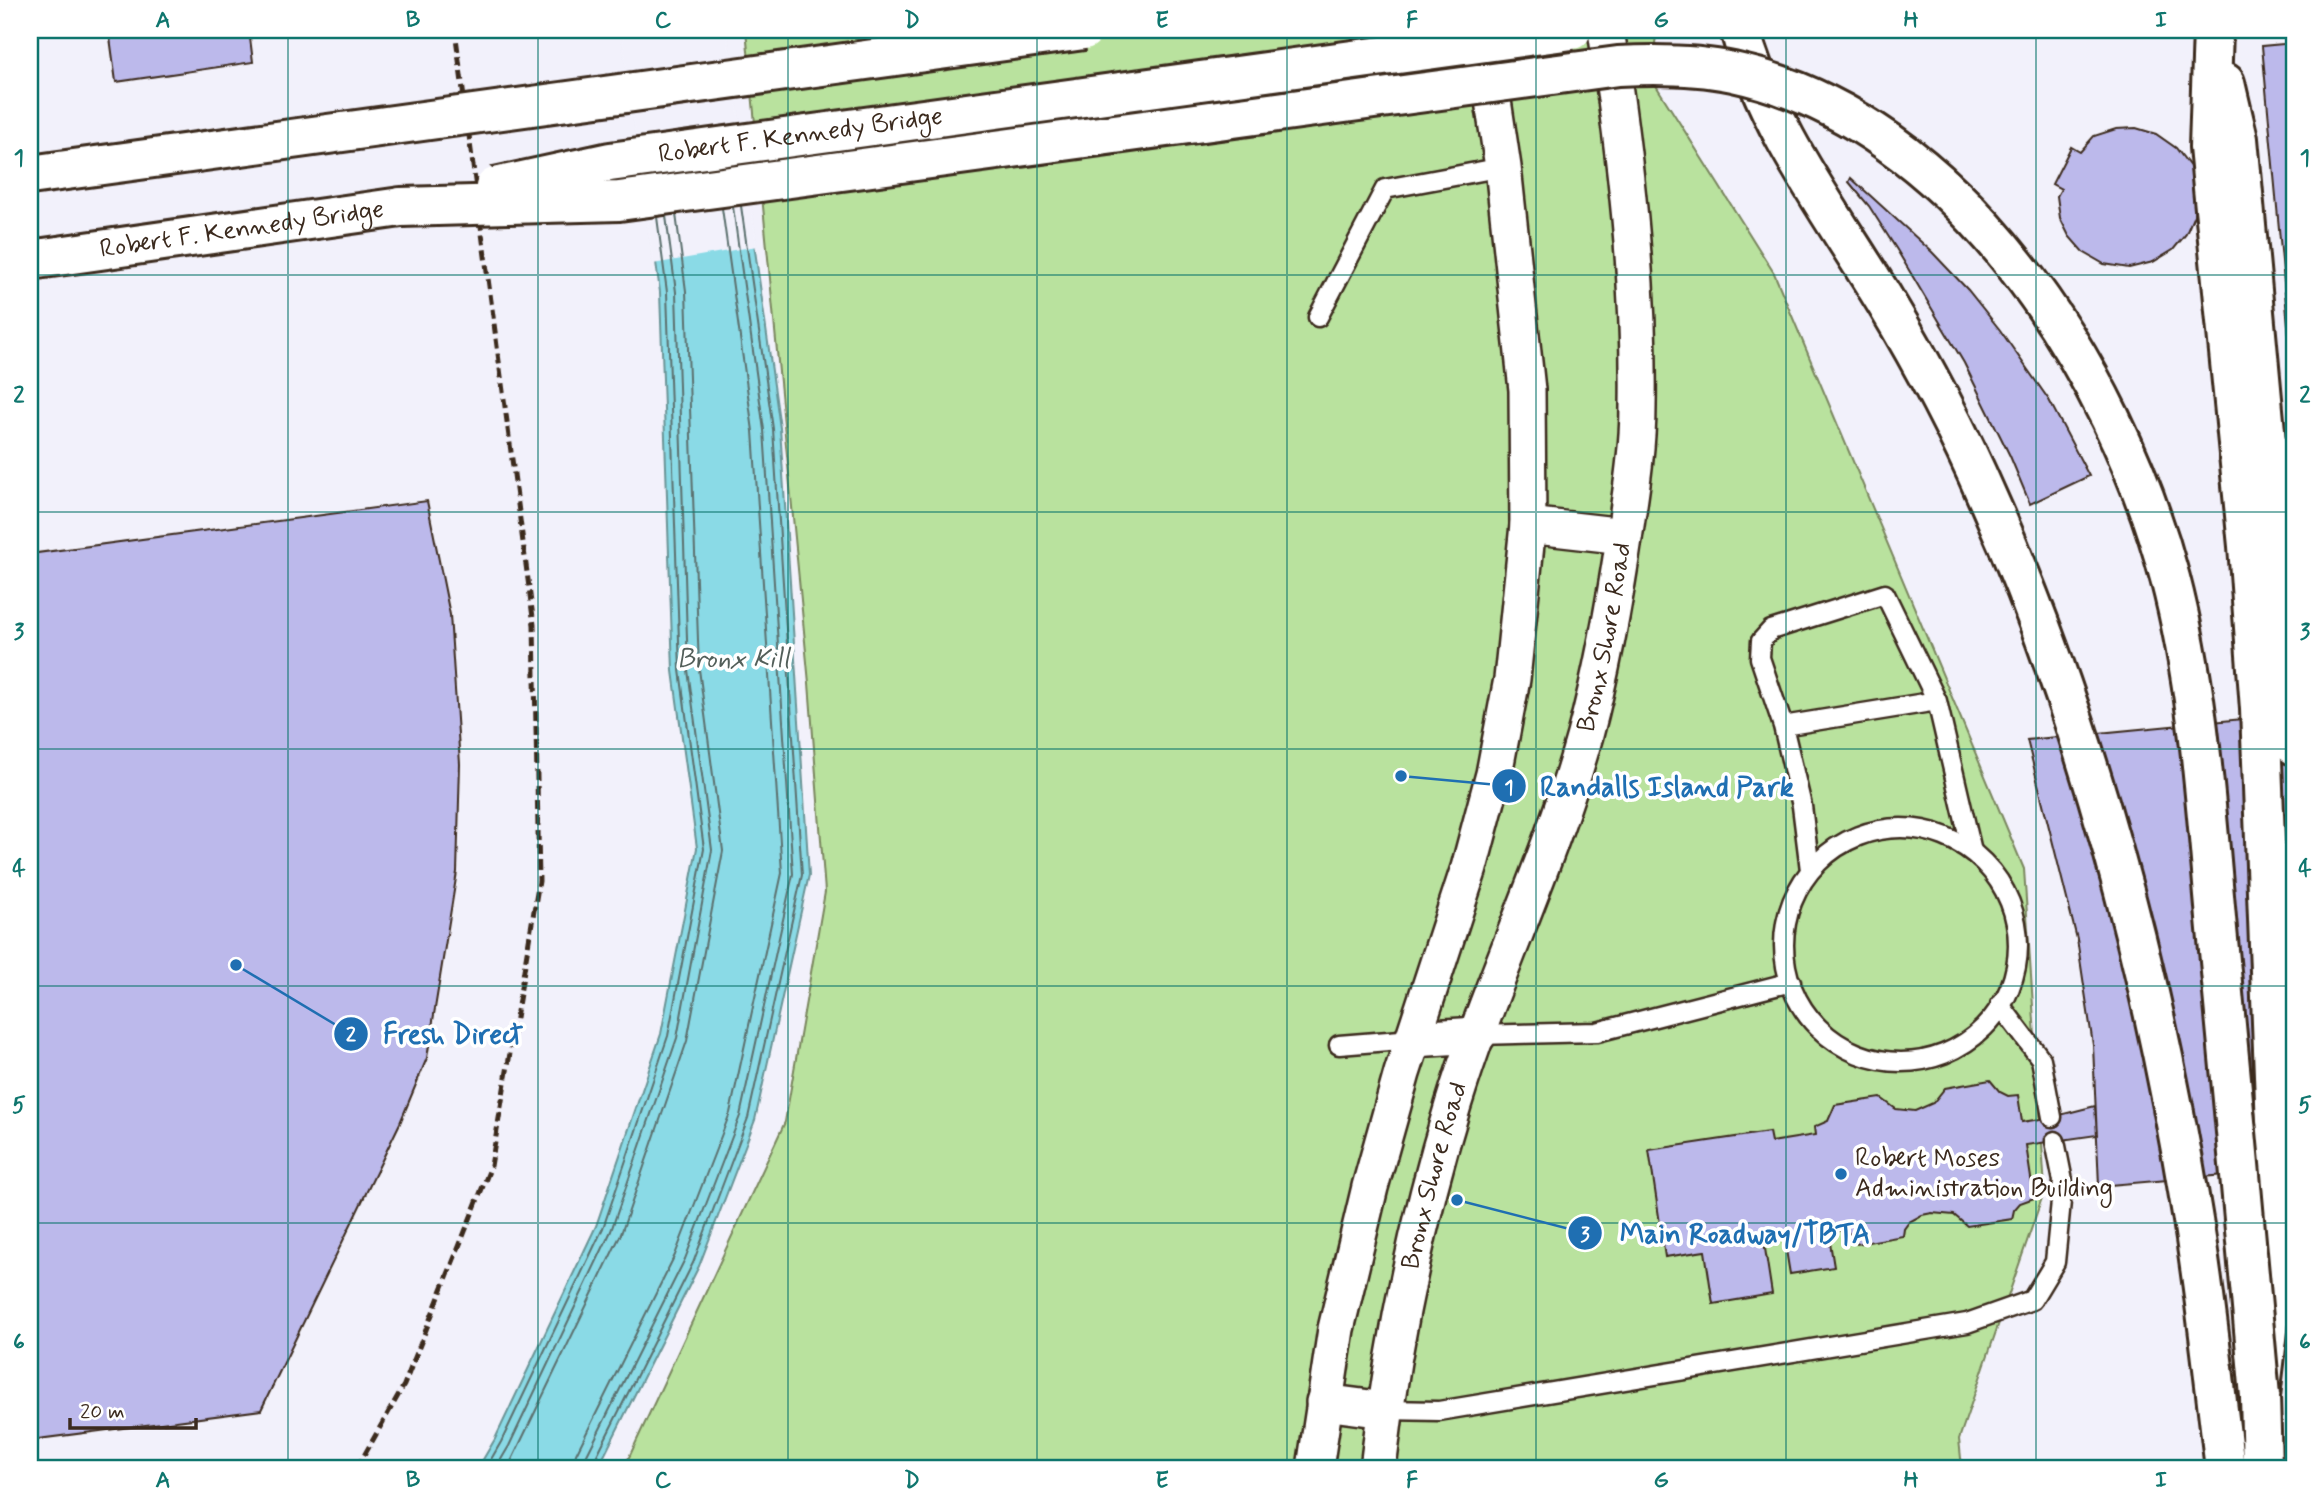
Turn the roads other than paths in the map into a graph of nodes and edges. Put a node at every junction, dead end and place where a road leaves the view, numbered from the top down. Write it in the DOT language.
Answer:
graph roads {
  1 [pos="1084,30"];
  2 [pos="1482,30"];
  3 [pos="1572,30"];
  4 [pos="1606,30"];
  5 [pos="1740,30"];
  6 [pos="2214,33"];
  7 [pos="1503,167"];
  8 [pos="30,175"];
  9 [pos="401,207"];
  10 [pos="30,260"];
  11 [pos="1318,317"];
  12 [pos="1528,525"];
  13 [pos="1624,536"];
  14 [pos="2262,544"];
  15 [pos="1937,701"];
  16 [pos="1783,726"];
  17 [pos="2294,744"];
  18 [pos="1972,851"];
  19 [pos="1810,870"];
  20 [pos="1791,982"];
  21 [pos="2000,1005"];
  22 [pos="1478,1035"];
  23 [pos="1413,1039"];
  24 [pos="1339,1045"];
  25 [pos="2052,1117"];
  26 [pos="2055,1141"];
  27 [pos="2260,1396"];
  28 [pos="1324,1402"];
  29 [pos="1385,1410"];
  30 [pos="1315,1468"];
  31 [pos="1378,1468"];
  32 [pos="2225,1468"];
  33 [pos="2262,1468"];
  1 -- 8 [label="highway, bridge"];
  2 -- 7 [label="street"];
  3 -- 9 [label="highway, Robert F. Kennedy Bridge, bridge"];
  4 -- 13 [label="street, Bronx Shore Road"];
  5 -- 32 [label="highway"];
  6 -- 14 [label="highway"];
  7 -- 11 [label="lane"];
  7 -- 12 [label="street"];
  9 -- 10 [label="highway, Robert F. Kennedy Bridge"];
  9 -- 27 [label="highway, bridge"];
  12 -- 13 [label="street"];
  12 -- 23 [label="street"];
  13 -- 22 [label="street, Bronx Shore Road"];
  14 -- 17 [label="highway"];
  14 -- 27 [label="highway, bridge"];
  15 -- 16 [label="lane"];
  15 -- 16 [label="lane"];
  15 -- 18 [label="lane"];
  16 -- 19 [label="lane"];
  18 -- 19 [label="lane"];
  18 -- 21 [label="lane"];
  19 -- 20 [label="lane"];
  20 -- 21 [label="lane"];
  20 -- 22 [label="lane"];
  21 -- 25 [label="lane"];
  22 -- 23 [label="street"];
  22 -- 29 [label="street, Bronx Shore Road"];
  23 -- 24 [label="lane"];
  23 -- 28 [label="street"];
  26 -- 29 [label="lane"];
  27 -- 33 [label="highway"];
  28 -- 29 [label="street"];
  28 -- 30 [label="street"];
  29 -- 31 [label="street, Bronx Shore Road"];
}
